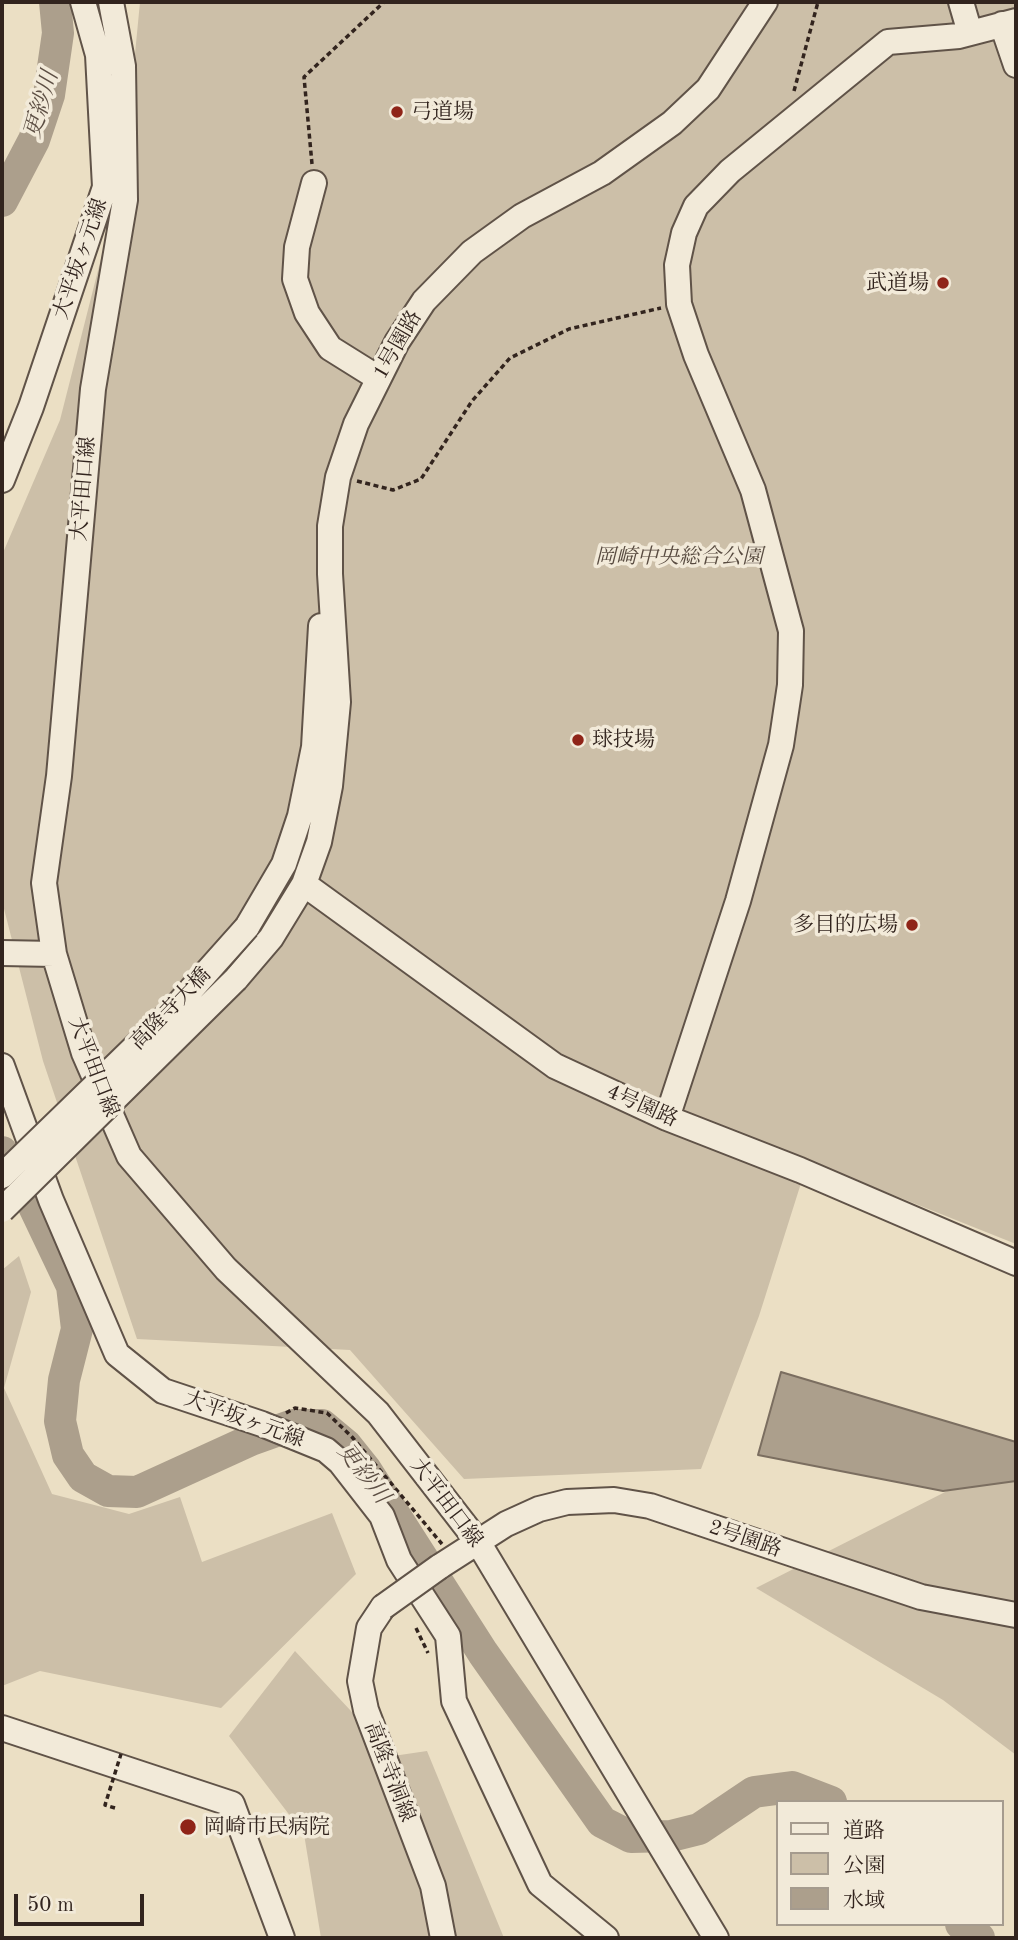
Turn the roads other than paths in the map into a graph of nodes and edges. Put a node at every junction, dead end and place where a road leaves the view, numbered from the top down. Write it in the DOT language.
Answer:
graph roads {
  1 [pos="83,2"];
  2 [pos="111,2"];
  3 [pos="765,2"];
  4 [pos="961,2"];
  5 [pos="1009,22"];
  6 [pos="970,33"];
  7 [pos="98,55"];
  8 [pos="1016,65"];
  9 [pos="123,66"];
  10 [pos="314,183"];
  11 [pos="378,378"];
  12 [pos="2,480"];
  13 [pos="330,573"];
  14 [pos="304,884"];
  15 [pos="271,938"];
  16 [pos="2,953"];
  17 [pos="54,954"];
  18 [pos="2,1066"];
  19 [pos="667,1118"];
  20 [pos="2,1176"];
  21 [pos="2,1210"];
  22 [pos="1016,1263"];
  23 [pos="478,1542"];
  24 [pos="383,1607"];
  25 [pos="1016,1615"];
  26 [pos="2,1728"];
  27 [pos="282,1938"];
  28 [pos="443,1938"];
  29 [pos="606,1938"];
  30 [pos="716,1938"];
  1 -- 7 [label="street, 大平坂ヶ元線"];
  2 -- 9 [label="street, 大平田口線"];
  3 -- 11 [label="street, 1号園路"];
  4 -- 6 [label="street"];
  5 -- 6 [label="street"];
  5 -- 8 [label="street"];
  6 -- 19 [label="street"];
  7 -- 9 [label="street"];
  7 -- 12 [label="street, 大平坂ヶ元線"];
  9 -- 17 [label="street, 大平田口線"];
  10 -- 11 [label="street"];
  11 -- 13 [label="street, 1号園路"];
  13 -- 14 [label="street, 1号園路"];
  13 -- 20 [label="street, 高隆寺大橋, bridge"];
  14 -- 15 [label="street, 1号園路"];
  14 -- 19 [label="street, 4号園路"];
  15 -- 21 [label="street, 高隆寺大橋, bridge"];
  16 -- 17 [label="street"];
  17 -- 23 [label="street, 大平田口線"];
  18 -- 29 [label="street, 大平坂ヶ元線"];
  19 -- 22 [label="street, 4号園路"];
  23 -- 24 [label="street, 2号園路, bridge"];
  23 -- 25 [label="street, 2号園路"];
  23 -- 30 [label="street, 大平田口線"];
  24 -- 28 [label="street, 高隆寺洞線"];
  26 -- 27 [label="street"];
}
